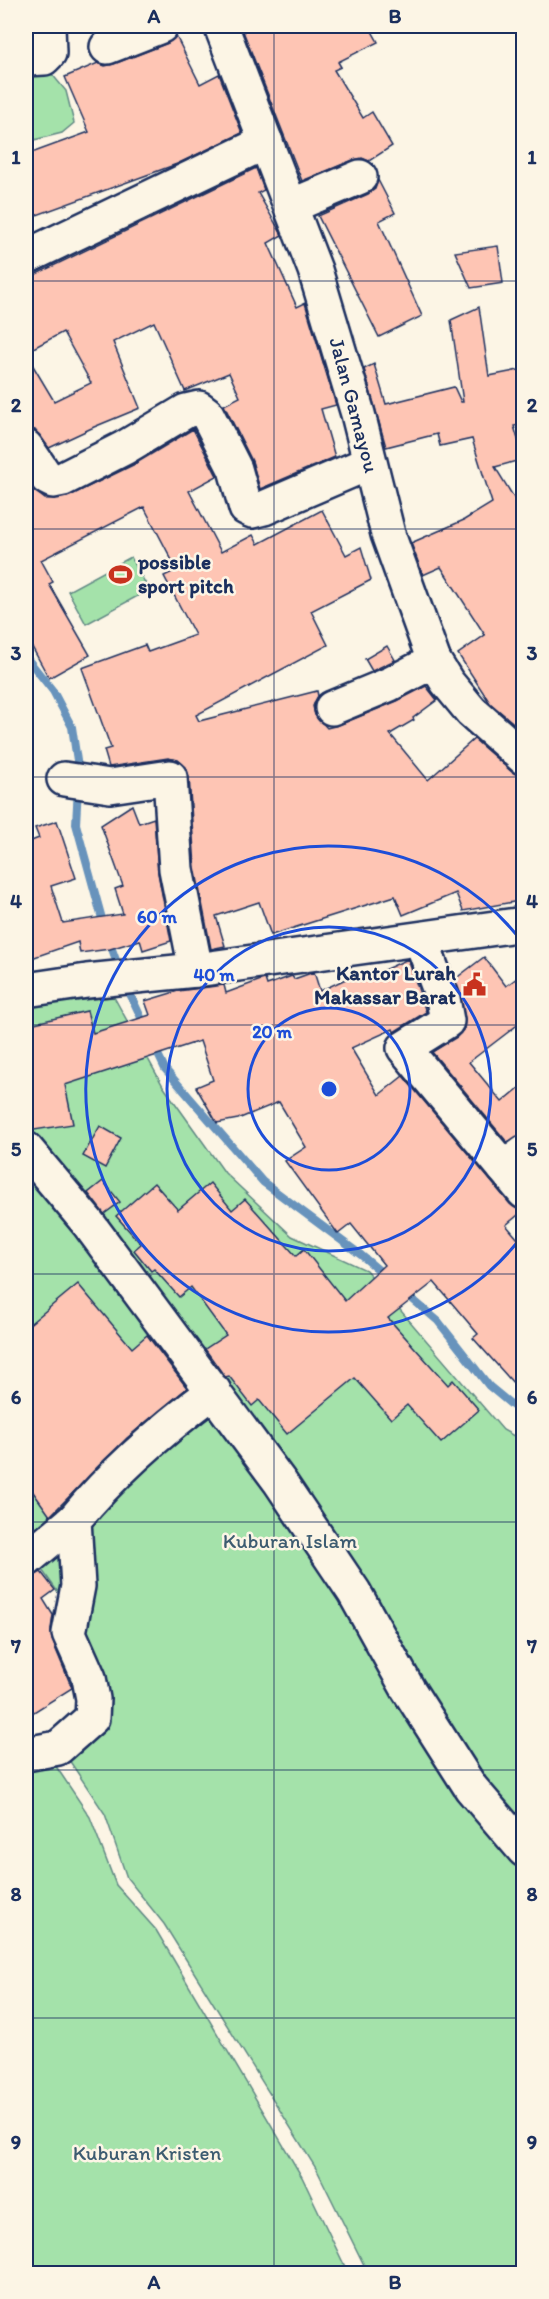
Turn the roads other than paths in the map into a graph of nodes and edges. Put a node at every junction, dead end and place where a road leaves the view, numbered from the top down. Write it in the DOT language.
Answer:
graph roads {
  1 [pos="48,26"];
  2 [pos="162,26"];
  3 [pos="220,26"];
  4 [pos="107,46"];
  5 [pos="26,59"];
  6 [pos="266,142"];
  7 [pos="360,177"];
  8 [pos="291,206"];
  9 [pos="26,257"];
  10 [pos="26,447"];
  11 [pos="369,463"];
  12 [pos="434,661"];
  13 [pos="332,708"];
  14 [pos="524,758"];
  15 [pos="64,779"];
  16 [pos="524,924"];
  17 [pos="421,940"];
  18 [pos="196,970"];
  19 [pos="26,990"];
  20 [pos="26,1149"];
  21 [pos="517,1171"];
  22 [pos="214,1391"];
  23 [pos="74,1520"];
  24 [pos="26,1560"];
  25 [pos="29,1747"];
  26 [pos="524,1850"];
  1 -- 5 [label="street"];
  2 -- 4 [label="street"];
  3 -- 6 [label="street, Jalan Gamayou"];
  6 -- 8 [label="street, Jalan Gamayou"];
  6 -- 9 [label="street"];
  7 -- 8 [label="street"];
  8 -- 11 [label="street, Jalan Gamayou"];
  10 -- 11 [label="street"];
  11 -- 12 [label="street, Jalan Gamayou"];
  12 -- 13 [label="street"];
  12 -- 14 [label="street, Jalan Gamayou"];
  15 -- 18 [label="street"];
  16 -- 17 [label="street"];
  17 -- 18 [label="street"];
  17 -- 21 [label="street"];
  18 -- 19 [label="street"];
  20 -- 22 [label="street"];
  22 -- 23 [label="street"];
  22 -- 26 [label="street"];
  23 -- 24 [label="street"];
  23 -- 25 [label="street"];
}
